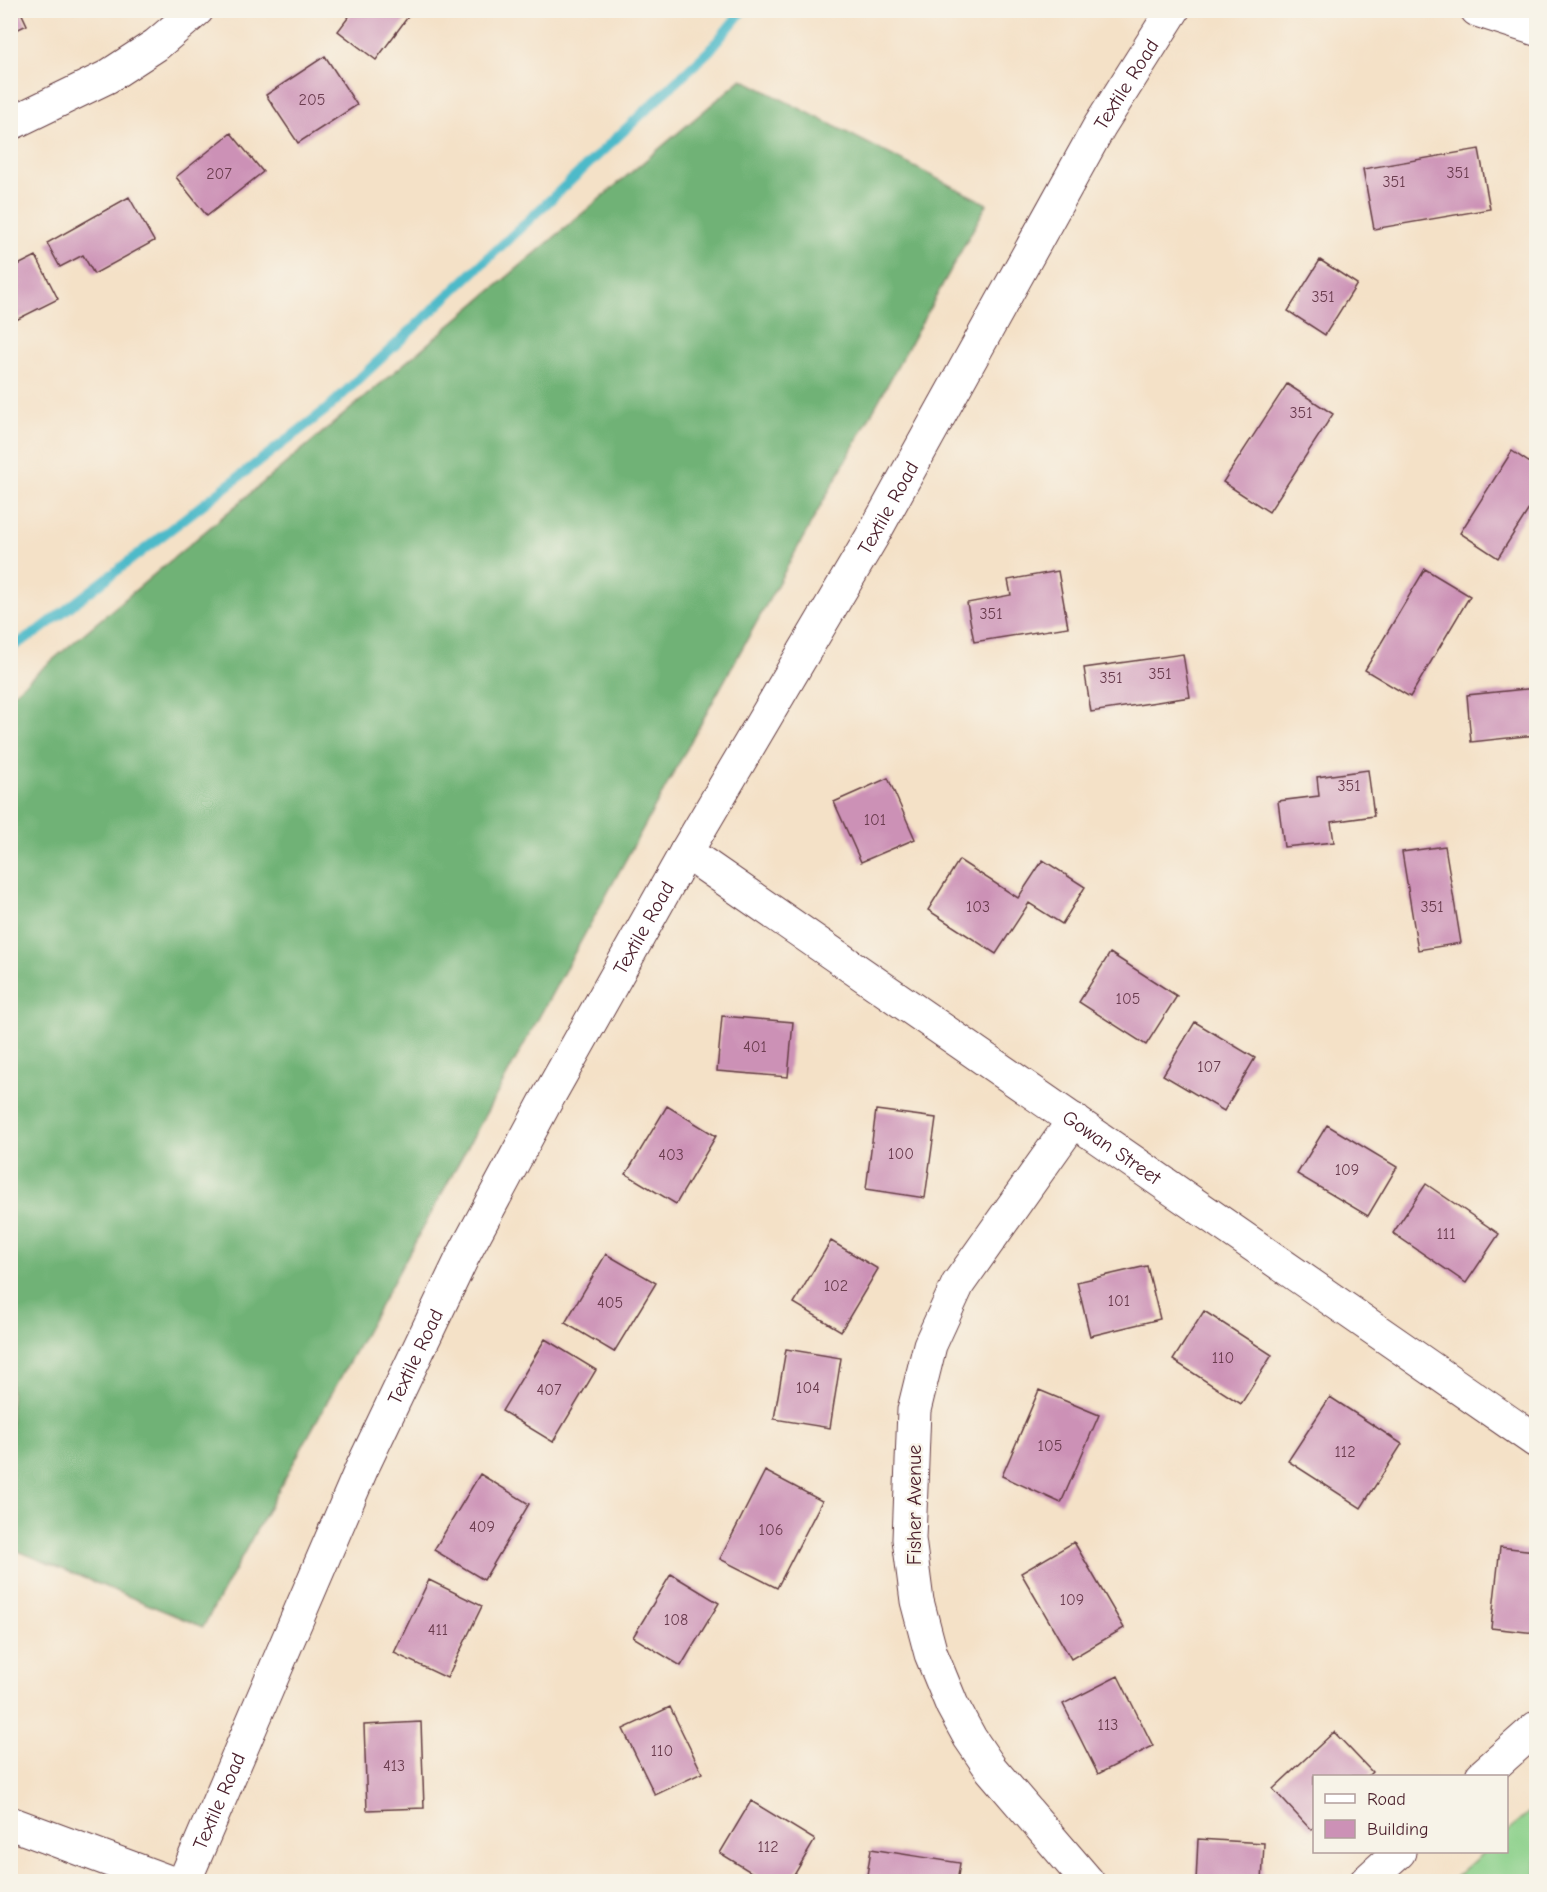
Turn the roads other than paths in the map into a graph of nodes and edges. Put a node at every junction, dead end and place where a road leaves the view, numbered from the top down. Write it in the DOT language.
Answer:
graph roads {
  1 [pos="197,10"];
  2 [pos="1173,10"];
  3 [pos="1477,10"];
  4 [pos="1536,29"];
  5 [pos="10,124"];
  6 [pos="686,852"];
  7 [pos="1074,1120"];
  8 [pos="1536,1441"];
  9 [pos="1536,1728"];
  10 [pos="1483,1775"];
  11 [pos="10,1823"];
  12 [pos="1397,1853"];
  13 [pos="169,1881"];
  14 [pos="184,1881"];
  15 [pos="1088,1881"];
  16 [pos="1366,1881"];
  1 -- 5 [label="street"];
  2 -- 6 [label="street, Textile Road"];
  3 -- 4 [label="street"];
  6 -- 7 [label="street, Gowan Street"];
  6 -- 14 [label="street, Textile Road"];
  7 -- 8 [label="street, Gowan Street"];
  7 -- 15 [label="street, Fisher Avenue"];
  9 -- 10 [label="street"];
  11 -- 13 [label="street"];
  12 -- 16 [label="street"];
}
